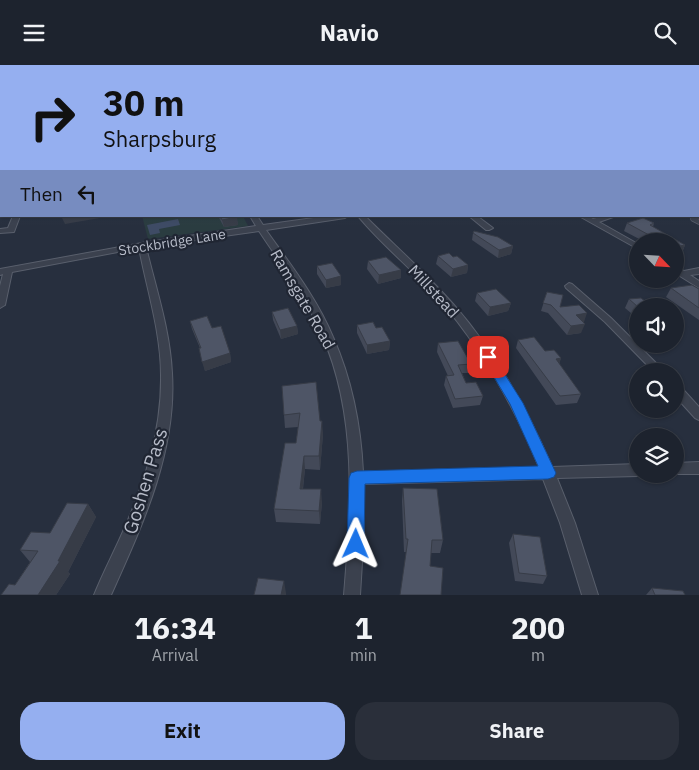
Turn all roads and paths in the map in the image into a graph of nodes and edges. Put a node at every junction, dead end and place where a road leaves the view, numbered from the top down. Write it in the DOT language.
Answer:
graph roads {
  1 [pos="17,217"];
  2 [pos="254,217"];
  3 [pos="338,217"];
  4 [pos="362,217"];
  5 [pos="473,217"];
  6 [pos="584,217"];
  7 [pos="610,217"];
  8 [pos="699,217"];
  9 [pos="592,222"];
  10 [pos="699,222"];
  11 [pos="261,228"];
  12 [pos="489,228"];
  13 [pos="0,231"];
  14 [pos="629,242"];
  15 [pos="142,245"];
  16 [pos="4,271"];
  17 [pos="699,271"];
  18 [pos="684,272"];
  19 [pos="684,275"];
  20 [pos="699,285"];
  21 [pos="569,286"];
  22 [pos="0,305"];
  23 [pos="651,363"];
  24 [pos="684,398"];
  25 [pos="699,415"];
  26 [pos="699,468"];
  27 [pos="684,469"];
  28 [pos="629,470"];
  29 [pos="548,473"];
  30 [pos="357,478"];
  31 [pos="102,595"];
  32 [pos="352,595"];
  33 [pos="590,595"];
  1 -- 13 [label="street"];
  2 -- 11 [label="street, Ramsgate Road"];
  3 -- 11 [label="street, Stockbridge Lane"];
  4 -- 29 [label="street, Millstead"];
  5 -- 12 [label="street"];
  6 -- 9 [label="street"];
  7 -- 9 [label="street"];
  8 -- 10 [label="lane"];
  9 -- 14 [label="street"];
  11 -- 15 [label="street, Stockbridge Lane"];
  11 -- 30 [label="street, Ramsgate Road"];
  15 -- 16 [label="street, Stockbridge Lane"];
  15 -- 31 [label="street, Goshen Pass"];
  16 -- 22 [label="street"];
  17 -- 18 [label="street"];
  19 -- 20 [label="street"];
  21 -- 23 [label="street"];
  24 -- 25 [label="street"];
  26 -- 27 [label="street"];
  28 -- 29 [label="street"];
  29 -- 30 [label="street"];
  29 -- 33 [label="street, Millstead"];
  30 -- 32 [label="street, Ramsgate Road"];
}
